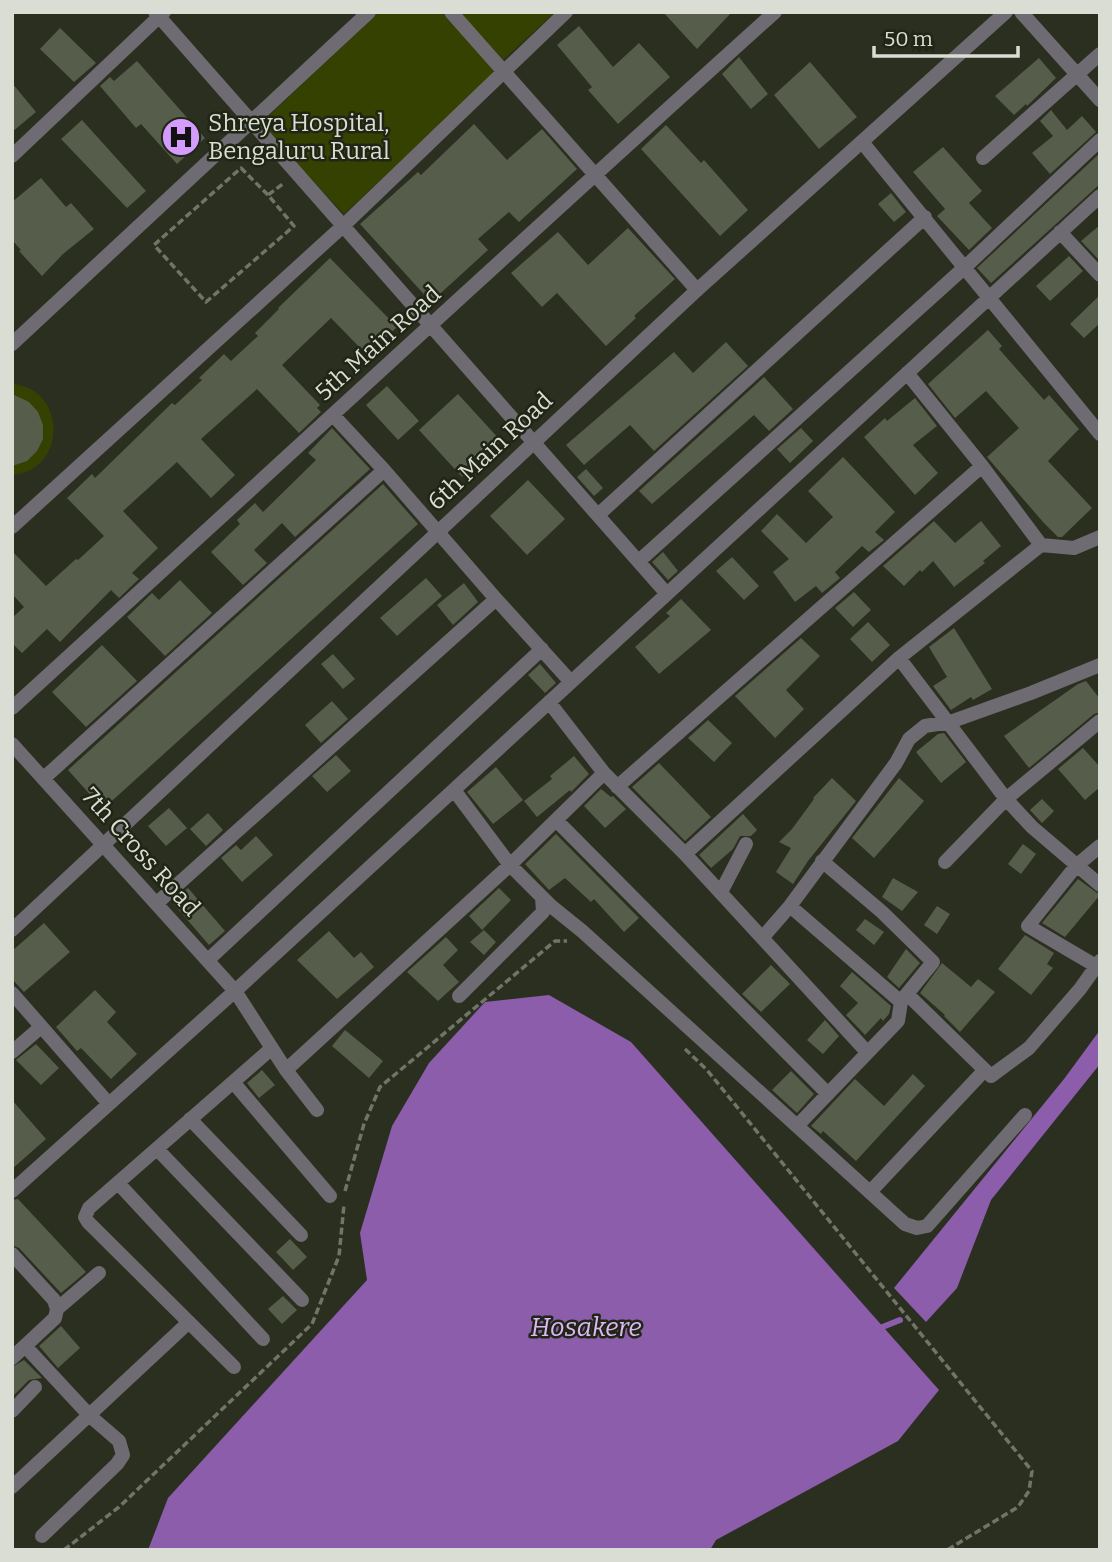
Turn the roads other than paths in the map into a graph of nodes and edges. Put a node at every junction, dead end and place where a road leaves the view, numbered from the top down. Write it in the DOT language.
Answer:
graph roads {
  1 [pos="369,12"];
  2 [pos="451,12"];
  3 [pos="566,12"];
  4 [pos="775,12"];
  5 [pos="1006,12"];
  6 [pos="1021,12"];
  7 [pos="159,14"];
  8 [pos="1100,54"];
  9 [pos="503,71"];
  10 [pos="1077,75"];
  11 [pos="1100,100"];
  12 [pos="252,122"];
  13 [pos="1100,140"];
  14 [pos="862,142"];
  15 [pos="12,156"];
  16 [pos="983,158"];
  17 [pos="595,174"];
  18 [pos="1100,196"];
  19 [pos="925,217"];
  20 [pos="344,226"];
  21 [pos="1060,232"];
  22 [pos="965,267"];
  23 [pos="1100,275"];
  24 [pos="697,290"];
  25 [pos="989,298"];
  26 [pos="432,326"];
  27 [pos="12,344"];
  28 [pos="907,373"];
  29 [pos="334,415"];
  30 [pos="1100,434"];
  31 [pos="534,442"];
  32 [pos="982,466"];
  33 [pos="384,470"];
  34 [pos="597,515"];
  35 [pos="12,527"];
  36 [pos="436,531"];
  37 [pos="1100,537"];
  38 [pos="1041,545"];
  39 [pos="639,561"];
  40 [pos="667,594"];
  41 [pos="496,599"];
  42 [pos="542,649"];
  43 [pos="899,658"];
  44 [pos="1100,665"];
  45 [pos="571,682"];
  46 [pos="549,702"];
  47 [pos="12,708"];
  48 [pos="1100,721"];
  49 [pos="950,722"];
  50 [pos="12,744"];
  51 [pos="604,773"];
  52 [pos="44,778"];
  53 [pos="617,787"];
  54 [pos="454,790"];
  55 [pos="1006,799"];
  56 [pos="556,820"];
  57 [pos="105,844"];
  58 [pos="746,844"];
  59 [pos="1100,846"];
  60 [pos="685,854"];
  61 [pos="822,861"];
  62 [pos="945,862"];
  63 [pos="510,865"];
  64 [pos="1076,866"];
  65 [pos="1100,885"];
  66 [pos="721,892"];
  67 [pos="542,897"];
  68 [pos="157,903"];
  69 [pos="790,906"];
  70 [pos="12,930"];
  71 [pos="763,937"];
  72 [pos="208,960"];
  73 [pos="1098,964"];
  74 [pos="235,991"];
  75 [pos="12,993"];
  76 [pos="459,996"];
  77 [pos="904,998"];
  78 [pos="41,1027"];
  79 [pos="272,1048"];
  80 [pos="12,1052"];
  81 [pos="867,1052"];
  82 [pos="286,1070"];
  83 [pos="981,1074"];
  84 [pos="233,1082"];
  85 [pos="828,1094"];
  86 [pos="109,1104"];
  87 [pos="317,1110"];
  88 [pos="1025,1115"];
  89 [pos="190,1119"];
  90 [pos="798,1125"];
  91 [pos="157,1149"];
  92 [pos="118,1183"];
  93 [pos="12,1191"];
  94 [pos="870,1192"];
  95 [pos="330,1196"];
  96 [pos="301,1235"];
  97 [pos="12,1254"];
  98 [pos="99,1273"];
  99 [pos="302,1300"];
  100 [pos="57,1309"];
  101 [pos="189,1322"];
  102 [pos="262,1339"];
  103 [pos="25,1346"];
  104 [pos="12,1358"];
  105 [pos="234,1367"];
  106 [pos="35,1387"];
  107 [pos="12,1412"];
  108 [pos="90,1416"];
  109 [pos="12,1487"];
  110 [pos="42,1536"];
  1 -- 12 [label="street"];
  2 -- 9 [label="street"];
  3 -- 9 [label="street"];
  4 -- 17 [label="street, 5th Main Road"];
  5 -- 14 [label="street, 6th Main Road"];
  6 -- 10 [label="street"];
  7 -- 12 [label="street"];
  7 -- 15 [label="street"];
  8 -- 10 [label="street"];
  9 -- 17 [label="street"];
  9 -- 20 [label="street"];
  10 -- 11 [label="street"];
  10 -- 16 [label="street"];
  12 -- 20 [label="street"];
  12 -- 27 [label="street"];
  13 -- 22 [label="street"];
  14 -- 19 [label="street"];
  14 -- 24 [label="street, 6th Main Road"];
  17 -- 24 [label="street"];
  17 -- 26 [label="street, 5th Main Road"];
  18 -- 21 [label="street"];
  19 -- 22 [label="street"];
  19 -- 34 [label="street"];
  20 -- 26 [label="street"];
  20 -- 35 [label="street"];
  21 -- 23 [label="street"];
  21 -- 25 [label="street"];
  22 -- 25 [label="street"];
  22 -- 39 [label="street"];
  24 -- 31 [label="street, 6th Main Road"];
  25 -- 28 [label="street"];
  25 -- 30 [label="street"];
  26 -- 29 [label="street, 5th Main Road"];
  26 -- 31 [label="street"];
  28 -- 32 [label="street"];
  28 -- 40 [label="street"];
  29 -- 33 [label="street"];
  29 -- 47 [label="street, 5th Main Road"];
  31 -- 34 [label="street"];
  31 -- 36 [label="street, 6th Main Road"];
  32 -- 38 [label="street"];
  32 -- 53 [label="street"];
  33 -- 36 [label="street"];
  33 -- 52 [label="street"];
  34 -- 39 [label="street"];
  36 -- 41 [label="street"];
  36 -- 57 [label="street, 6th Main Road"];
  37 -- 38 [label="street"];
  38 -- 43 [label="street"];
  39 -- 40 [label="street"];
  40 -- 45 [label="street"];
  41 -- 42 [label="street"];
  41 -- 68 [label="street"];
  42 -- 45 [label="street"];
  42 -- 72 [label="street"];
  43 -- 49 [label="street"];
  43 -- 60 [label="street"];
  44 -- 49 [label="street"];
  45 -- 46 [label="street"];
  46 -- 51 [label="street"];
  46 -- 54 [label="street"];
  48 -- 55 [label="street"];
  49 -- 55 [label="street"];
  49 -- 61 [label="street"];
  50 -- 52 [label="street, 7th Cross Road"];
  51 -- 53 [label="street"];
  51 -- 56 [label="street"];
  52 -- 57 [label="street, 7th Cross Road"];
  53 -- 60 [label="street"];
  54 -- 63 [label="street"];
  54 -- 74 [label="street"];
  55 -- 62 [label="street"];
  55 -- 64 [label="street"];
  56 -- 63 [label="street"];
  56 -- 85 [label="street"];
  57 -- 68 [label="street, 7th Cross Road"];
  57 -- 70 [label="street, 6th Main Road"];
  58 -- 66 [label="street"];
  59 -- 64 [label="street"];
  60 -- 66 [label="street"];
  61 -- 69 [label="street"];
  61 -- 77 [label="street"];
  63 -- 67 [label="street"];
  63 -- 82 [label="street"];
  64 -- 65 [label="street"];
  64 -- 73 [label="street"];
  66 -- 71 [label="street"];
  67 -- 76 [label="street"];
  67 -- 90 [label="street"];
  68 -- 72 [label="street, 7th Cross Road"];
  69 -- 71 [label="street"];
  69 -- 77 [label="street"];
  71 -- 81 [label="street"];
  72 -- 74 [label="street, 7th Cross Road"];
  73 -- 77 [label="street"];
  74 -- 79 [label="street, 7th Cross Road"];
  74 -- 86 [label="street"];
  75 -- 78 [label="street"];
  77 -- 81 [label="street"];
  78 -- 80 [label="street"];
  78 -- 86 [label="street"];
  79 -- 82 [label="street, 7th Cross Road"];
  79 -- 84 [label="street"];
  81 -- 85 [label="street"];
  82 -- 87 [label="street, 7th Cross Road"];
  83 -- 94 [label="street"];
  84 -- 89 [label="street"];
  84 -- 95 [label="street"];
  85 -- 90 [label="street"];
  86 -- 93 [label="street"];
  88 -- 94 [label="street"];
  89 -- 91 [label="street"];
  89 -- 96 [label="street"];
  90 -- 94 [label="street"];
  91 -- 92 [label="street"];
  91 -- 99 [label="street"];
  92 -- 101 [label="street"];
  92 -- 102 [label="street"];
  97 -- 100 [label="street"];
  98 -- 100 [label="street"];
  100 -- 103 [label="street"];
  101 -- 105 [label="street"];
  101 -- 108 [label="street"];
  103 -- 104 [label="street"];
  103 -- 108 [label="street"];
  106 -- 107 [label="street"];
  108 -- 109 [label="street"];
  108 -- 110 [label="street"];
}
